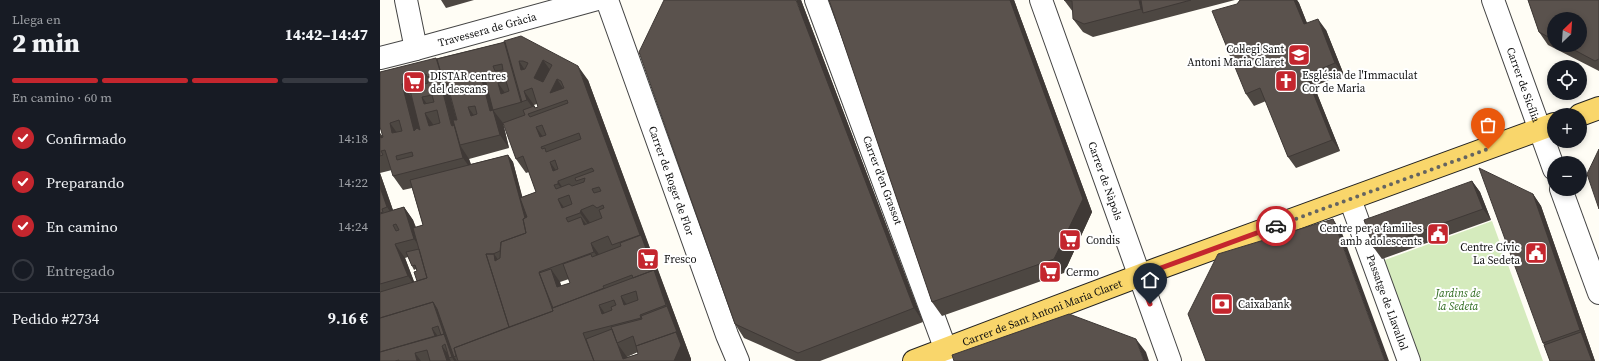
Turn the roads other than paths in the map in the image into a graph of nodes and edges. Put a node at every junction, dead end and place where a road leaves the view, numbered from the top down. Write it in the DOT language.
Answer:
graph roads {
  1 [pos="406,0"];
  2 [pos="594,0"];
  3 [pos="607,0"];
  4 [pos="816,0"];
  5 [pos="1041,0"];
  6 [pos="1493,0"];
  7 [pos="416,49"];
  8 [pos="380,58"];
  9 [pos="1599,108"];
  10 [pos="1587,112"];
  11 [pos="1547,127"];
  12 [pos="1564,196"];
  13 [pos="1350,199"];
  14 [pos="1139,276"];
  15 [pos="1599,292"];
  16 [pos="948,355"];
  17 [pos="738,361"];
  18 [pos="914,361"];
  19 [pos="1170,361"];
  20 [pos="1409,361"];
  1 -- 7 [label="street"];
  2 -- 7 [label="street, Travessera de Gràcia"];
  3 -- 17 [label="street, Carrer de Roger de Flor"];
  4 -- 16 [label="street, Carrer d'en Grassot"];
  5 -- 14 [label="street, Carrer de Nàpols"];
  6 -- 11 [label="street, Carrer de Sicília"];
  7 -- 8 [label="street, Travessera de Gràcia"];
  9 -- 10 [label="main road"];
  11 -- 13 [label="main road, Carrer de Sant Antoni Maria Claret"];
  12 -- 15 [label="street"];
  13 -- 14 [label="main road, Carrer de Sant Antoni Maria Claret"];
  13 -- 20 [label="street, Passatge de Llavallol"];
  14 -- 16 [label="main road, Carrer de Sant Antoni Maria Claret"];
  14 -- 19 [label="street, Carrer de Nàpols"];
  16 -- 18 [label="main road, Carrer de Sant Antoni Maria Claret"];
}
